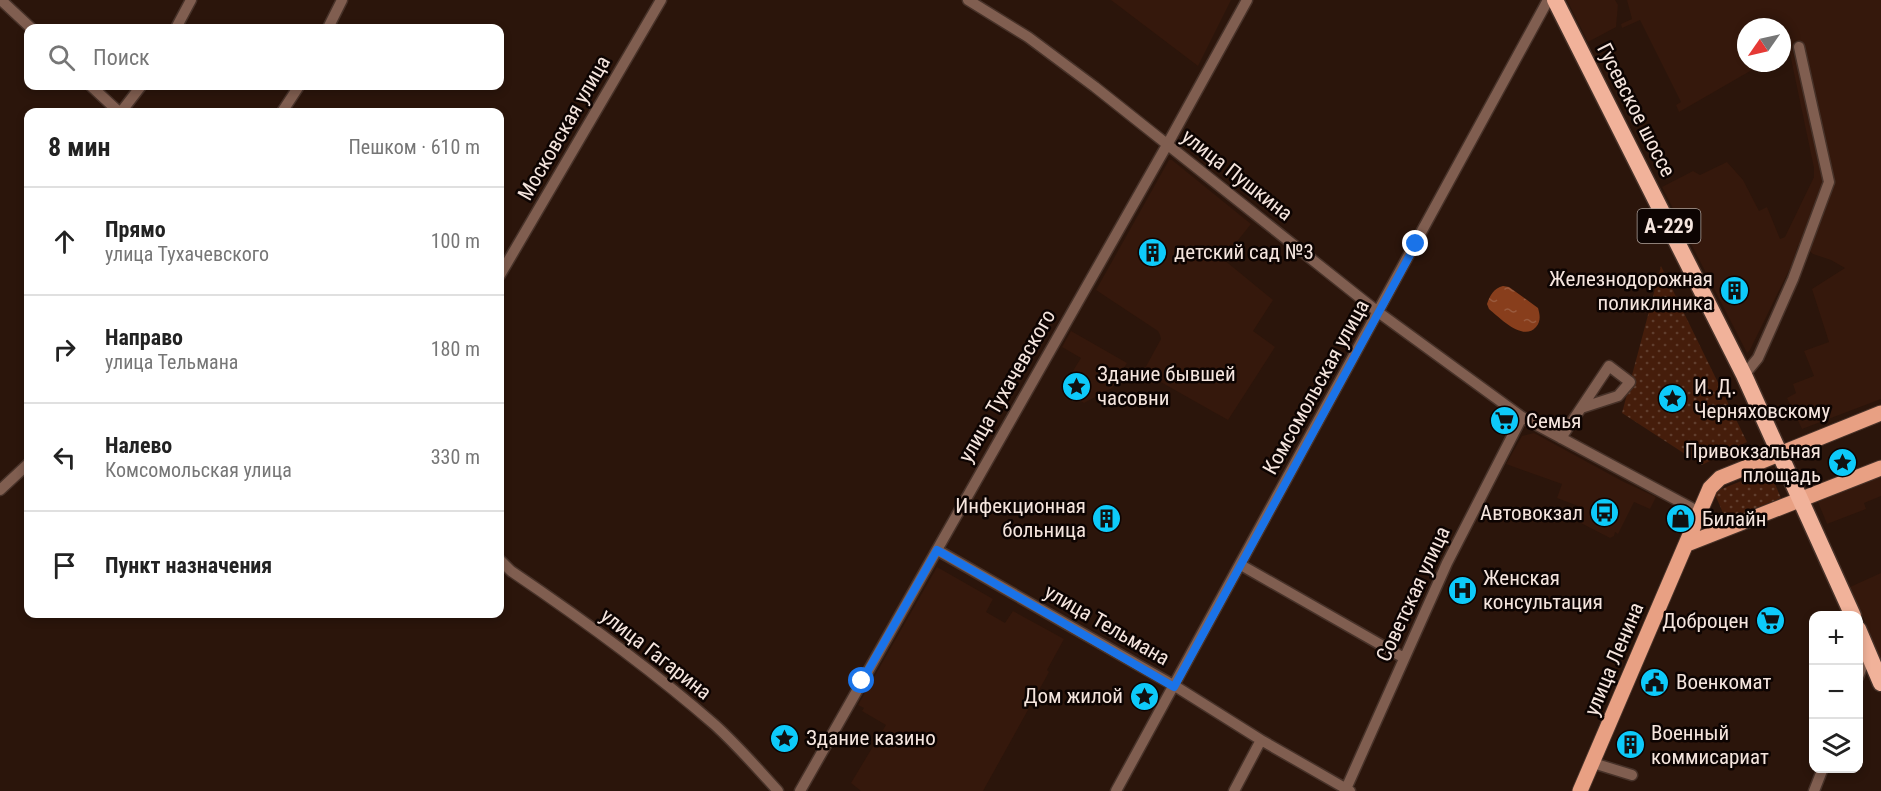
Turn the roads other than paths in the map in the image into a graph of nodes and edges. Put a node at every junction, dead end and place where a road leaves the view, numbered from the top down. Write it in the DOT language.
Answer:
graph roads {
  1 [pos="1,0"];
  2 [pos="191,0"];
  3 [pos="342,0"];
  4 [pos="661,0"];
  5 [pos="968,0"];
  6 [pos="1247,0"];
  7 [pos="1548,0"];
  8 [pos="1555,0"];
  9 [pos="27,24"];
  10 [pos="178,24"];
  11 [pos="330,24"];
  12 [pos="1799,47"];
  13 [pos="95,90"];
  14 [pos="138,90"];
  15 [pos="296,90"];
  16 [pos="116,108"];
  17 [pos="123,108"];
  18 [pos="285,108"];
  19 [pos="1167,145"];
  20 [pos="504,268"];
  21 [pos="1378,312"];
  22 [pos="1744,375"];
  23 [pos="1581,408"];
  24 [pos="1881,413"];
  25 [pos="1522,417"];
  26 [pos="1561,438"];
  27 [pos="1781,453"];
  28 [pos="24,468"];
  29 [pos="1881,468"];
  30 [pos="0,490"];
  31 [pos="1802,500"];
  32 [pos="1700,511"];
  33 [pos="1729,528"];
  34 [pos="1687,544"];
  35 [pos="937,550"];
  36 [pos="504,564"];
  37 [pos="1241,565"];
  38 [pos="1850,611"];
  39 [pos="1863,640"];
  40 [pos="1868,652"];
  41 [pos="1404,658"];
  42 [pos="1863,665"];
  43 [pos="1881,683"];
  44 [pos="1174,687"];
  45 [pos="1261,740"];
  46 [pos="1593,763"];
  47 [pos="1821,773"];
  48 [pos="1632,776"];
  49 [pos="1347,790"];
  50 [pos="778,791"];
  51 [pos="800,791"];
  52 [pos="1116,791"];
  53 [pos="1234,791"];
  54 [pos="1580,791"];
  55 [pos="1814,791"];
  1 -- 9 [label="street"];
  2 -- 10 [label="street"];
  3 -- 11 [label="street"];
  4 -- 20 [label="street, Московская улица"];
  5 -- 19 [label="street, улица Пушкина"];
  6 -- 19 [label="street, улица Тухачевского"];
  7 -- 21 [label="street, Комсомольская улица"];
  8 -- 22 [label="highway, Гусевское шоссе / А-229"];
  12 -- 22 [label="street"];
  13 -- 16 [label="street"];
  14 -- 17 [label="street"];
  15 -- 18 [label="street"];
  19 -- 21 [label="street, улица Пушкина"];
  19 -- 35 [label="street, улица Тухачевского"];
  21 -- 25 [label="street, улица Пушкина"];
  21 -- 37 [label="street, Комсомольская улица"];
  22 -- 27 [label="highway, Гусевское шоссе / А-229"];
  23 -- 23 [label="street"];
  23 -- 26 [label="street"];
  24 -- 27 [label="main road, улица Ленина"];
  25 -- 26 [label="street, улица Пушкина"];
  25 -- 41 [label="street, Советская улица"];
  26 -- 32 [label="street, улица Пушкина"];
  27 -- 31 [label="highway, Гусевское шоссе / А-229"];
  27 -- 32 [label="main road, улица Ленина"];
  28 -- 30 [label="street"];
  29 -- 31 [label="main road"];
  31 -- 33 [label="main road"];
  31 -- 38 [label="highway, Гусевское шоссе"];
  32 -- 33 [label="street, улица Пушкина"];
  32 -- 34 [label="main road, улица Ленина"];
  33 -- 34 [label="main road"];
  34 -- 46 [label="main road, улица Ленина"];
  35 -- 44 [label="street, улица Тельмана"];
  35 -- 51 [label="street, улица Тухачевского"];
  36 -- 50 [label="street, улица Гагарина"];
  37 -- 41 [label="street"];
  37 -- 44 [label="street, Комсомольская улица"];
  39 -- 40 [label="highway"];
  40 -- 42 [label="street"];
  40 -- 43 [label="highway"];
  41 -- 49 [label="street, Советская улица"];
  44 -- 45 [label="street, улица Тельмана"];
  44 -- 52 [label="street, Комсомольская улица"];
  45 -- 49 [label="street, улица Тельмана"];
  45 -- 53 [label="street"];
  46 -- 48 [label="street"];
  46 -- 54 [label="main road, улица Ленина"];
  47 -- 55 [label="street"];
}
